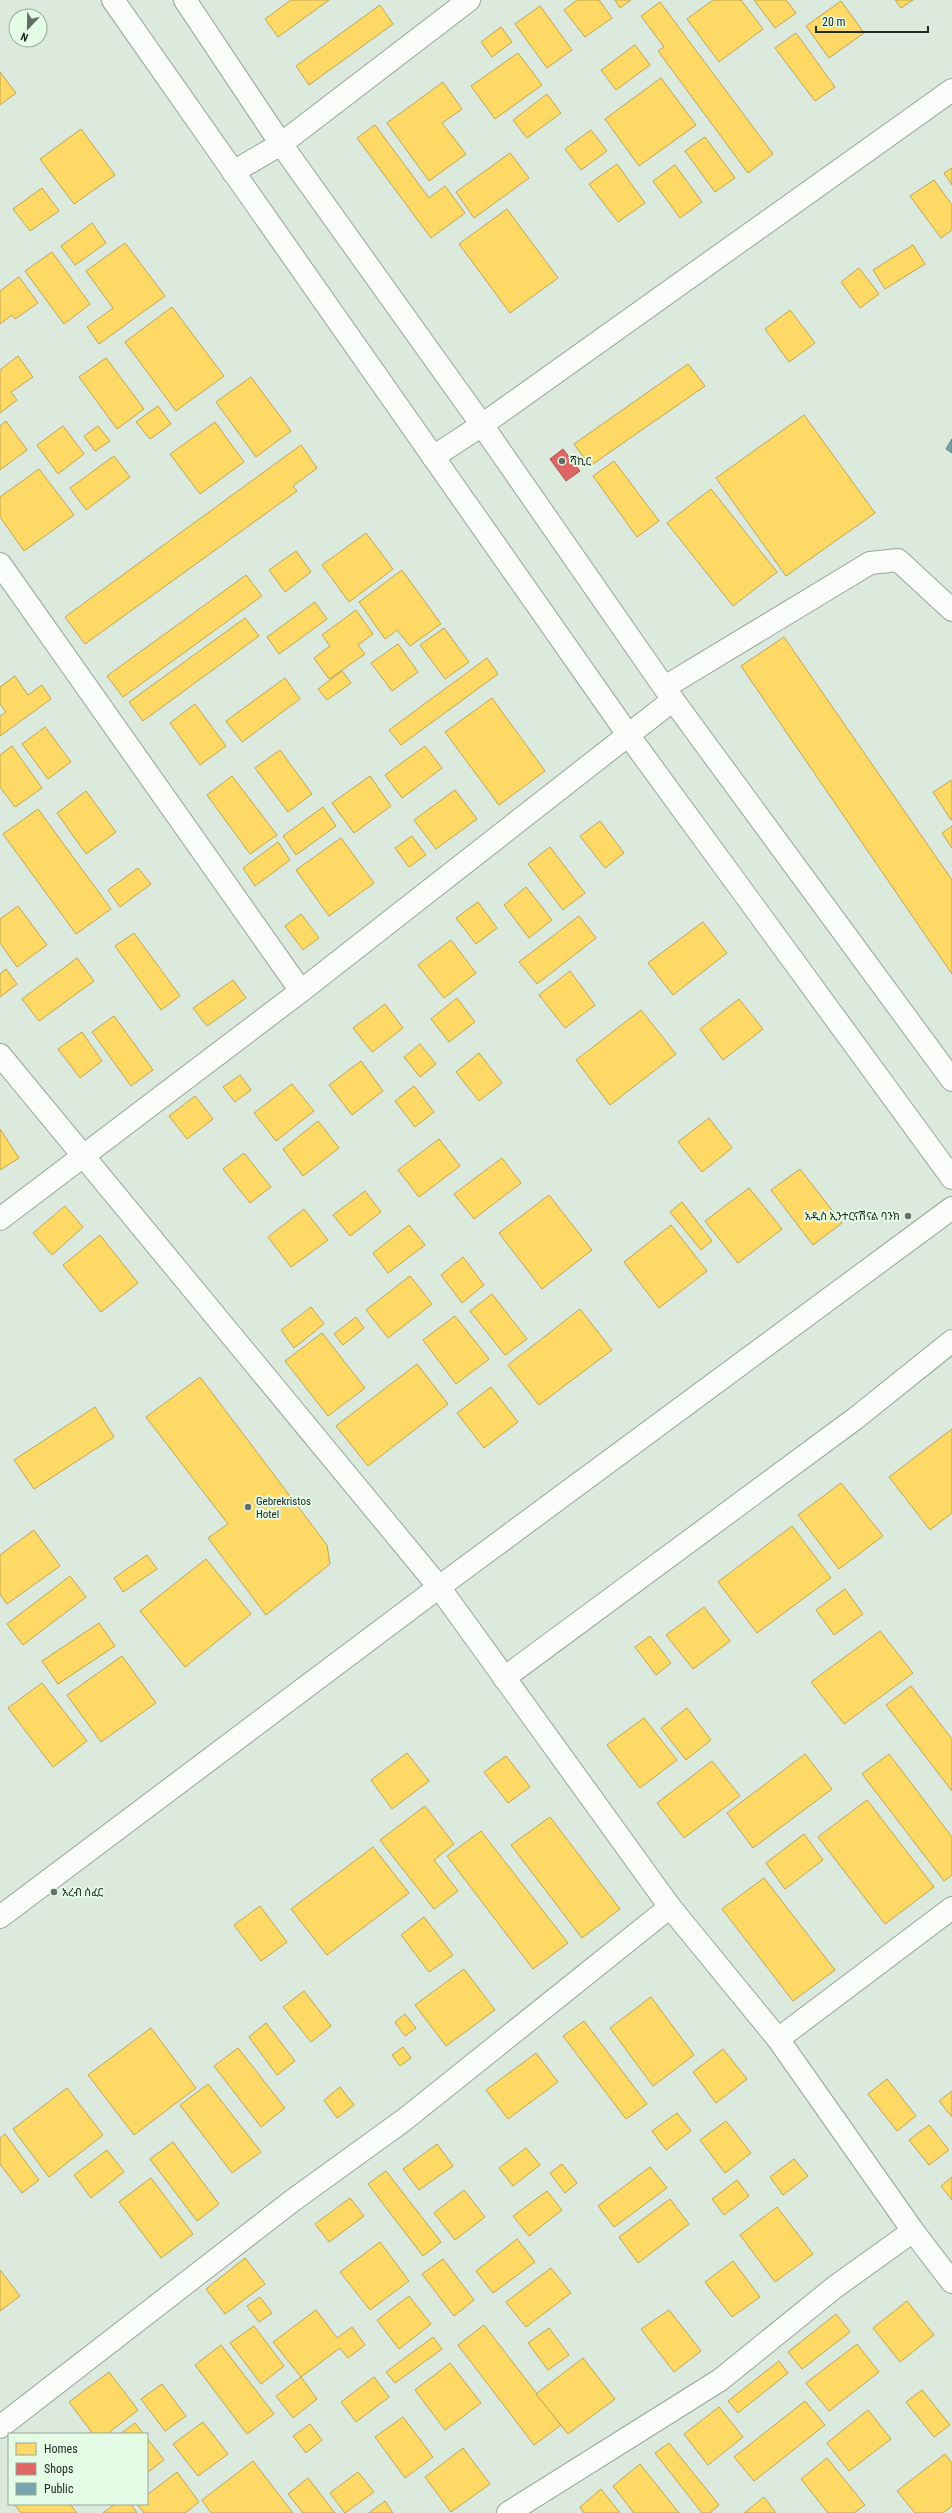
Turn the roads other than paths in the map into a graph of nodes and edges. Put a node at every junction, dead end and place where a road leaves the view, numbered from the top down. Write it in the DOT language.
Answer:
graph roads {
  1 [pos="113,0"];
  2 [pos="185,0"];
  3 [pos="469,0"];
  4 [pos="952,90"];
  5 [pos="281,144"];
  6 [pos="233,172"];
  7 [pos="482,425"];
  8 [pos="433,457"];
  9 [pos="0,564"];
  10 [pos="952,610"];
  11 [pos="669,693"];
  12 [pos="629,736"];
  13 [pos="302,991"];
  14 [pos="0,1055"];
  15 [pos="952,1080"];
  16 [pos="85,1157"];
  17 [pos="952,1178"];
  18 [pos="952,1208"];
  19 [pos="0,1219"];
  20 [pos="952,1341"];
  21 [pos="439,1587"];
  22 [pos="504,1678"];
  23 [pos="670,1907"];
  24 [pos="952,1908"];
  25 [pos="0,1918"];
  26 [pos="778,2039"];
  27 [pos="913,2231"];
  28 [pos="952,2282"];
  29 [pos="0,2427"];
  30 [pos="508,2513"];
  1 -- 6 [label="street"];
  2 -- 5 [label="street"];
  3 -- 5 [label="street"];
  4 -- 7 [label="street"];
  5 -- 6 [label="street"];
  5 -- 7 [label="street"];
  6 -- 8 [label="street"];
  7 -- 8 [label="street"];
  7 -- 11 [label="street"];
  8 -- 12 [label="street"];
  9 -- 13 [label="street"];
  10 -- 11 [label="street"];
  11 -- 12 [label="street"];
  11 -- 15 [label="street"];
  12 -- 13 [label="street"];
  12 -- 17 [label="street"];
  13 -- 16 [label="street"];
  14 -- 16 [label="street"];
  16 -- 19 [label="street"];
  16 -- 21 [label="street"];
  18 -- 21 [label="street"];
  20 -- 22 [label="street"];
  21 -- 22 [label="street"];
  21 -- 25 [label="street"];
  22 -- 23 [label="street"];
  23 -- 26 [label="street"];
  23 -- 29 [label="street"];
  24 -- 26 [label="street"];
  26 -- 27 [label="street"];
  27 -- 28 [label="street"];
  27 -- 30 [label="street"];
}
